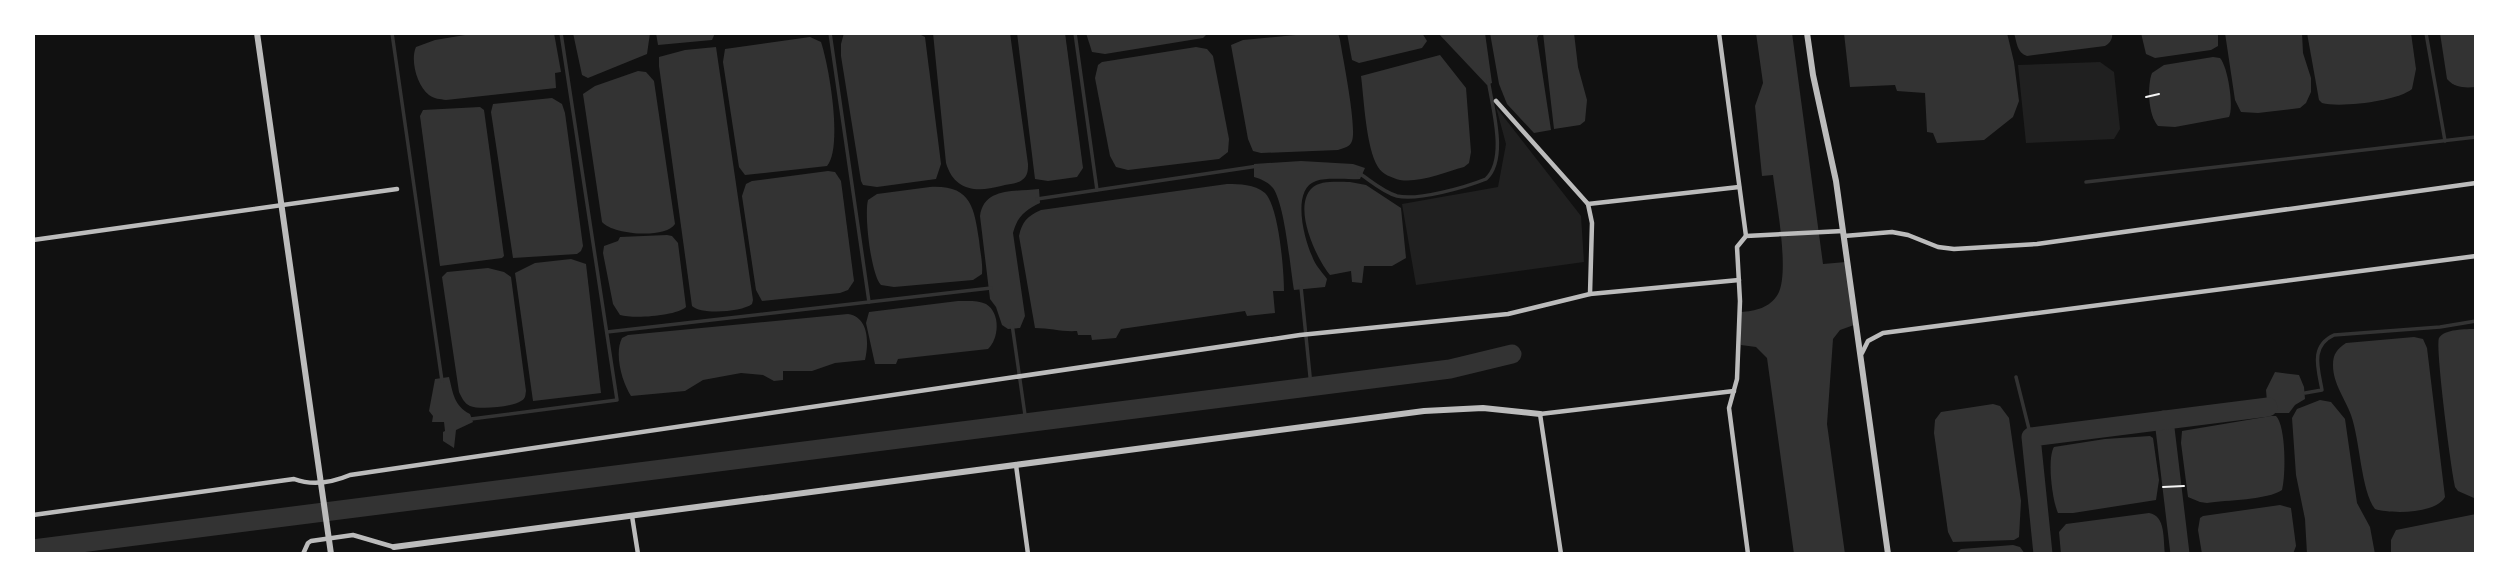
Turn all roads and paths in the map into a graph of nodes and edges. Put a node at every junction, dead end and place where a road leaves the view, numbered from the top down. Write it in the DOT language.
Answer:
graph roads {
  1 [pos="257,33"];
  2 [pos="1719,33"];
  3 [pos="1807,33"];
  4 [pos="2159,94"];
  5 [pos="2146,97"];
  6 [pos="1496,101"];
  7 [pos="2476,183"];
  8 [pos="1740,187"];
  9 [pos="397,189"];
  10 [pos="1588,204"];
  11 [pos="283,205"];
  12 [pos="1843,233"];
  13 [pos="1746,236"];
  14 [pos="33,240"];
  15 [pos="2476,256"];
  16 [pos="1739,280"];
  17 [pos="1590,293"];
  18 [pos="1861,358"];
  19 [pos="1734,391"];
  20 [pos="1540,414"];
  21 [pos="1016,465"];
  22 [pos="2183,486"];
  23 [pos="2163,487"];
  24 [pos="33,515"];
  25 [pos="632,516"];
  26 [pos="394,547"];
  27 [pos="330,550"];
  28 [pos="303,554"];
  29 [pos="638,554"];
  30 [pos="1028,554"];
  31 [pos="1561,554"];
  32 [pos="1748,554"];
  33 [pos="1888,554"];
  1 -- 11 [label="street"];
  2 -- 8 [label="street"];
  3 -- 12 [label="street"];
  4 -- 5 [label="path"];
  6 -- 10 [label="street"];
  7 -- 12 [label="street"];
  8 -- 10 [label="street"];
  8 -- 13 [label="street"];
  9 -- 11 [label="street"];
  10 -- 17 [label="street"];
  11 -- 14 [label="street"];
  11 -- 27 [label="street"];
  12 -- 13 [label="street"];
  12 -- 18 [label="street"];
  13 -- 16 [label="street"];
  15 -- 18 [label="street"];
  16 -- 17 [label="street"];
  16 -- 19 [label="street"];
  17 -- 24 [label="street"];
  18 -- 33 [label="street"];
  19 -- 20 [label="street"];
  19 -- 32 [label="street"];
  20 -- 21 [label="street"];
  20 -- 31 [label="street"];
  21 -- 25 [label="street"];
  21 -- 30 [label="street"];
  22 -- 23 [label="path"];
  25 -- 26 [label="street"];
  25 -- 29 [label="street"];
  26 -- 28 [label="street"];
}
